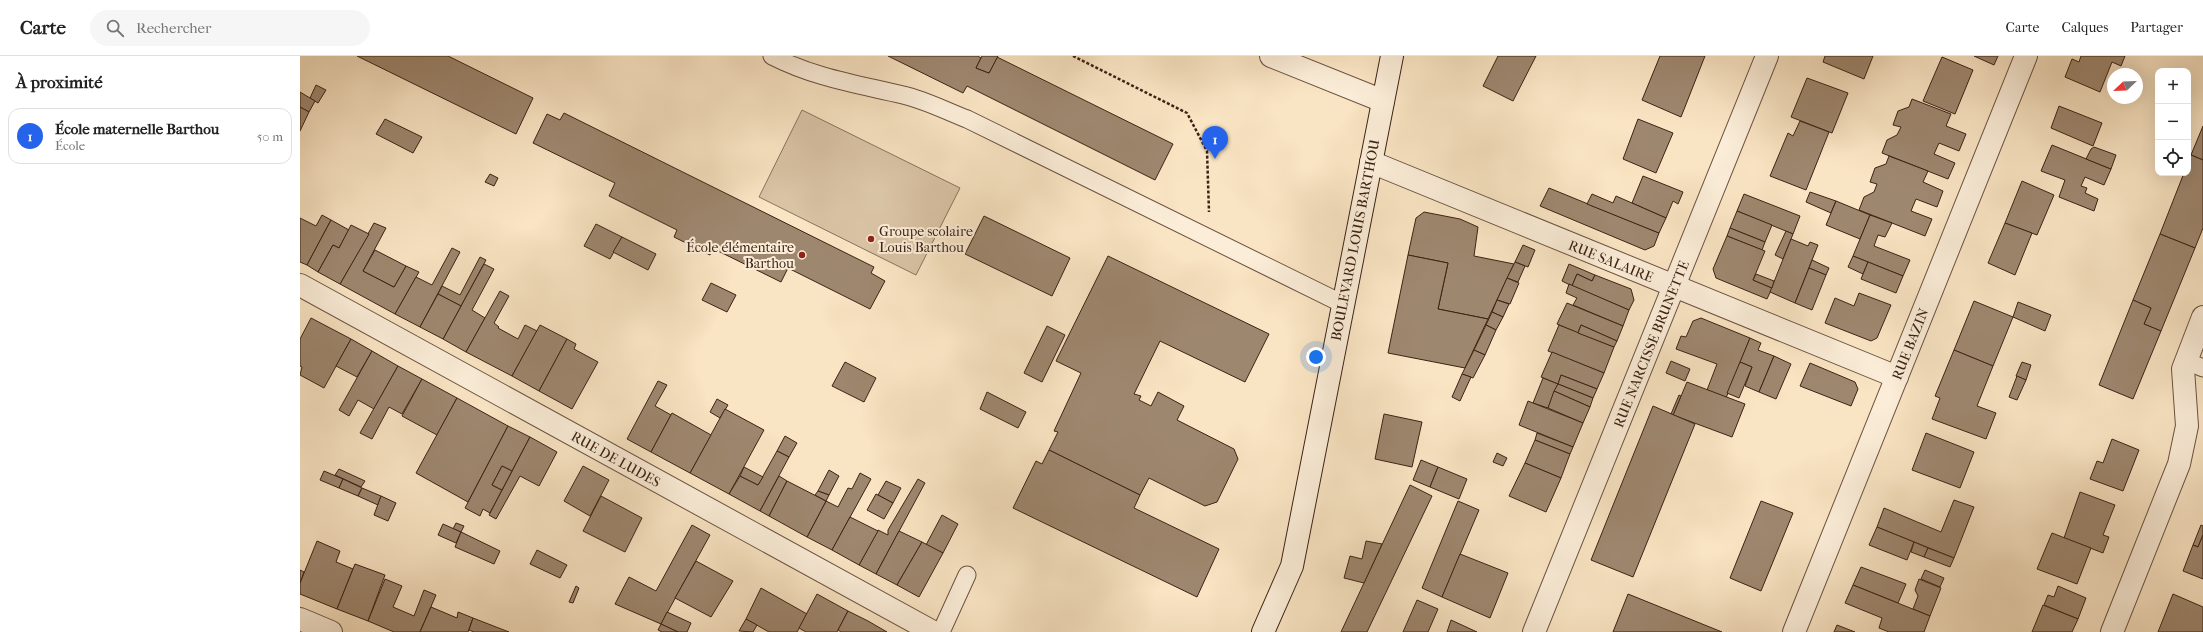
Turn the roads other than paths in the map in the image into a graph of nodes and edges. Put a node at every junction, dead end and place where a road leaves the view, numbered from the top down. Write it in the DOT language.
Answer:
graph roads {
  1 [pos="772,56"];
  2 [pos="1271,56"];
  3 [pos="1392,56"];
  4 [pos="1767,56"];
  5 [pos="2026,56"];
  6 [pos="1383,102"];
  7 [pos="1371,162"];
  8 [pos="300,285"];
  9 [pos="1674,287"];
  10 [pos="1343,304"];
  11 [pos="2203,317"];
  12 [pos="2195,364"];
  13 [pos="1897,377"];
  14 [pos="967,575"];
  15 [pos="300,619"];
  16 [pos="331,632"];
  17 [pos="933,632"];
  18 [pos="941,632"];
  19 [pos="1263,632"];
  20 [pos="1534,632"];
  21 [pos="1794,632"];
  22 [pos="2112,632"];
  1 -- 10 [label="lane"];
  2 -- 6 [label="street"];
  3 -- 6 [label="street, BOULEVARD LOUIS BARTHOU"];
  4 -- 9 [label="street, RUE NARCISSE BRUNETTE"];
  5 -- 13 [label="street, RUE BAZIN"];
  6 -- 7 [label="street, BOULEVARD LOUIS BARTHOU"];
  7 -- 9 [label="street, RUE SALAIRE"];
  7 -- 10 [label="street, BOULEVARD LOUIS BARTHOU"];
  8 -- 17 [label="street, RUE DE LUDES"];
  9 -- 13 [label="street, RUE SALAIRE"];
  9 -- 20 [label="street, RUE NARCISSE BRUNETTE"];
  10 -- 19 [label="street, BOULEVARD LOUIS BARTHOU"];
  11 -- 12 [label="street"];
  12 -- 22 [label="street"];
  13 -- 21 [label="street, RUE BAZIN"];
  14 -- 18 [label="lane"];
  15 -- 16 [label="street"];
}
